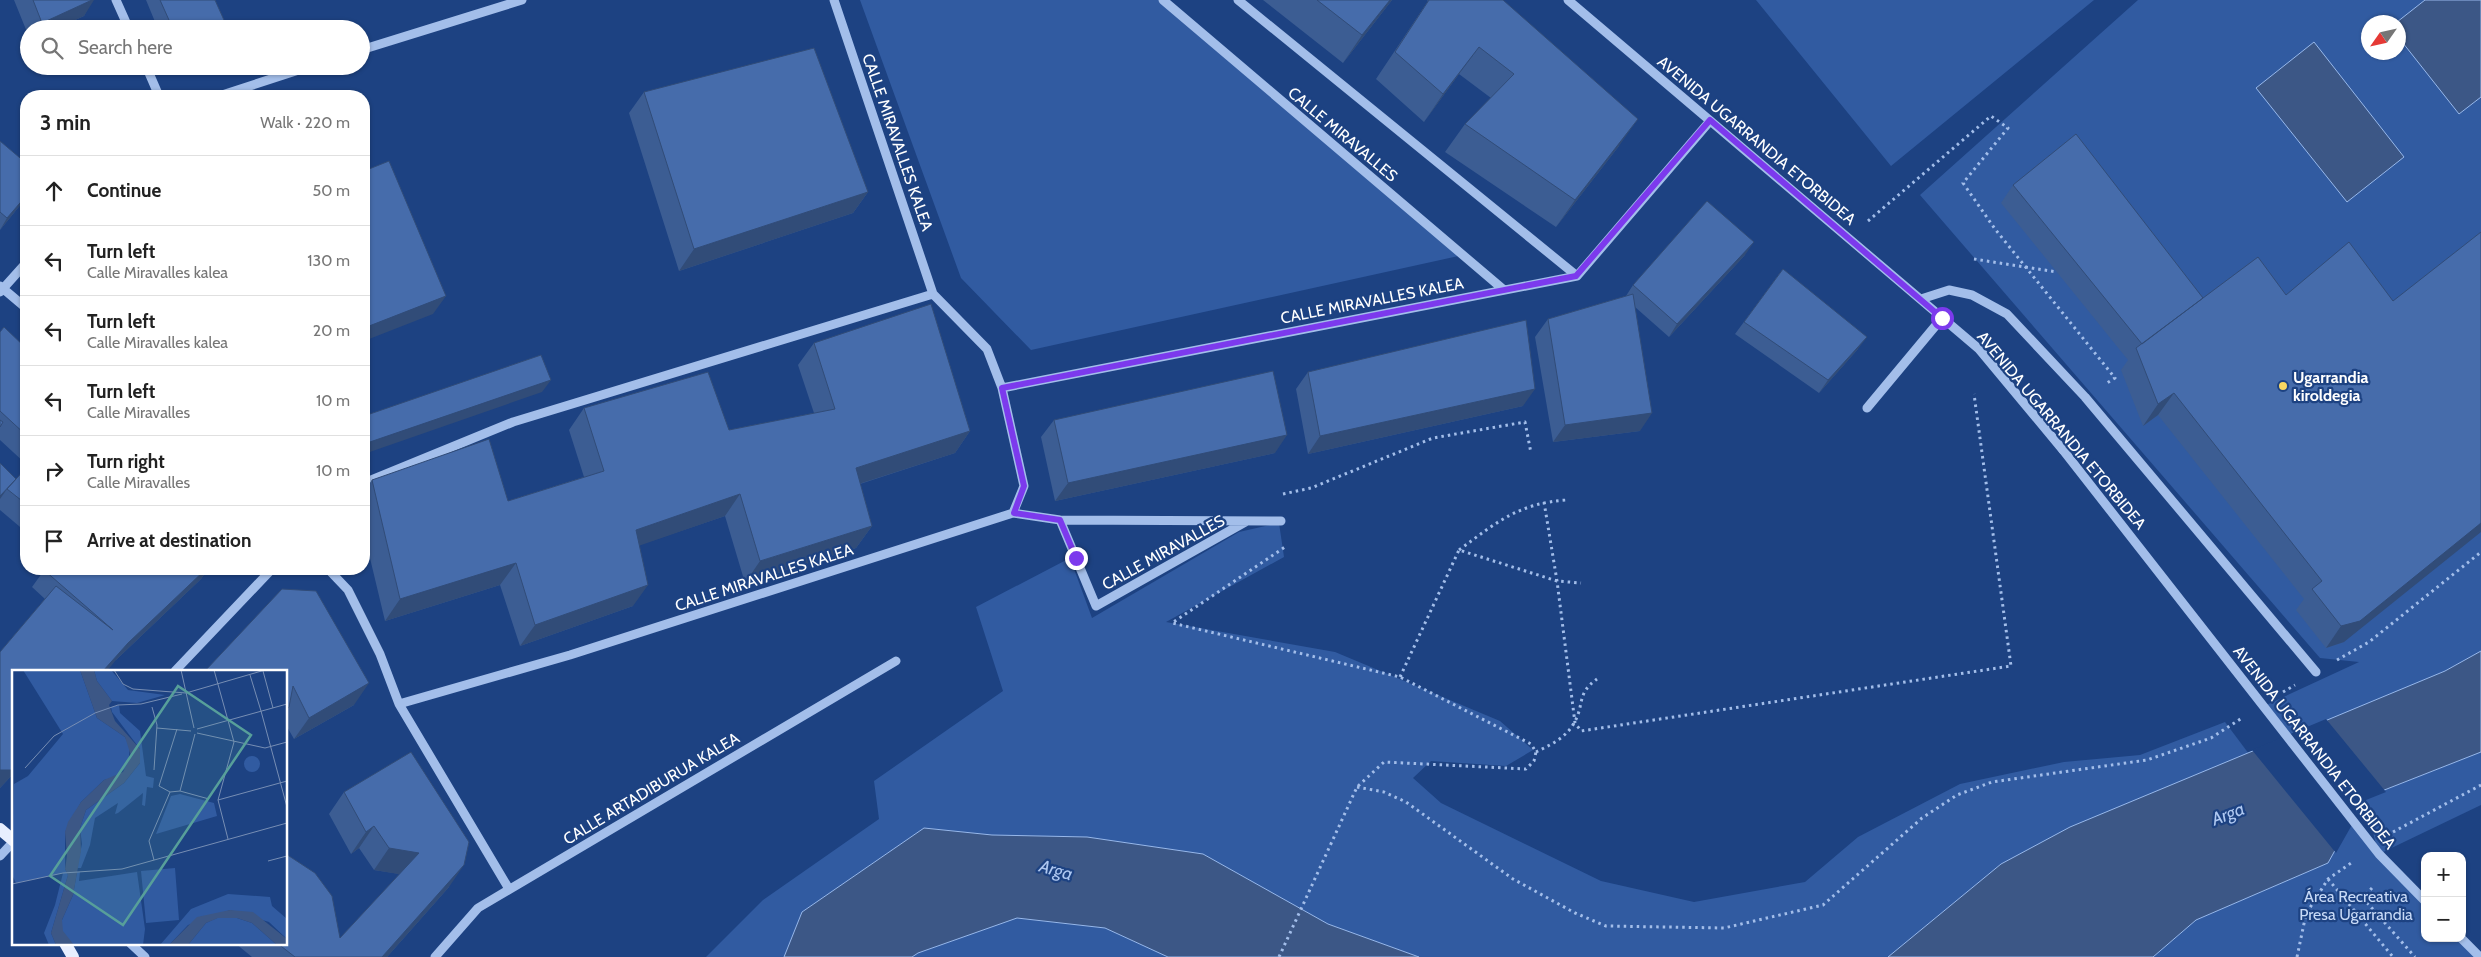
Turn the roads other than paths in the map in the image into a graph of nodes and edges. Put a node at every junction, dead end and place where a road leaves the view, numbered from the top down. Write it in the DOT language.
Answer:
graph roads {
  1 [pos="116,0"];
  2 [pos="522,0"];
  3 [pos="834,0"];
  4 [pos="1163,0"];
  5 [pos="1238,0"];
  6 [pos="1568,0"];
  7 [pos="125,20"];
  8 [pos="370,47"];
  9 [pos="150,75"];
  10 [pos="283,75"];
  11 [pos="156,90"];
  12 [pos="237,90"];
  13 [pos="1710,120"];
  14 [pos="20,269"];
  15 [pos="1576,276"];
  16 [pos="1,288"];
  17 [pos="1504,290"];
  18 [pos="933,294"];
  19 [pos="1921,299"];
  20 [pos="20,303"];
  21 [pos="1942,318"];
  22 [pos="1002,388"];
  23 [pos="1867,408"];
  24 [pos="370,481"];
  25 [pos="1014,513"];
  26 [pos="1060,520"];
  27 [pos="1247,521"];
  28 [pos="1281,521"];
  29 [pos="266,575"];
  30 [pos="334,575"];
  31 [pos="896,661"];
  32 [pos="176,670"];
  33 [pos="2316,672"];
  34 [pos="399,704"];
  35 [pos="0,829"];
  36 [pos="12,839"];
  37 [pos="12,843"];
  38 [pos="0,856"];
  39 [pos="509,889"];
  40 [pos="2421,897"];
  41 [pos="2465,942"];
  42 [pos="66,944"];
  43 [pos="131,944"];
  44 [pos="73,957"];
  45 [pos="145,957"];
  46 [pos="435,957"];
  47 [pos="2480,957"];
  1 -- 7 [label="street"];
  2 -- 8 [label="street"];
  3 -- 18 [label="street, CALLE MIRAVALLES KALEA"];
  4 -- 17 [label="street, CALLE MIRAVALLES"];
  5 -- 15 [label="street"];
  6 -- 13 [label="street, AVENIDA UGARRANDIA ETORBIDEA"];
  9 -- 11 [label="street"];
  10 -- 12 [label="street"];
  13 -- 15 [label="street"];
  13 -- 19 [label="street, AVENIDA UGARRANDIA ETORBIDEA"];
  14 -- 16 [label="street"];
  15 -- 17 [label="street, CALLE MIRAVALLES KALEA"];
  16 -- 20 [label="street"];
  17 -- 22 [label="street, CALLE MIRAVALLES KALEA"];
  18 -- 22 [label="street, CALLE MIRAVALLES KALEA"];
  18 -- 24 [label="street"];
  19 -- 21 [label="street, AVENIDA UGARRANDIA ETORBIDEA"];
  19 -- 33 [label="street"];
  21 -- 23 [label="street"];
  21 -- 40 [label="street, AVENIDA UGARRANDIA ETORBIDEA, bridge"];
  22 -- 25 [label="street, CALLE MIRAVALLES KALEA"];
  25 -- 26 [label="street, CALLE MIRAVALLES"];
  25 -- 34 [label="street, CALLE MIRAVALLES KALEA"];
  26 -- 27 [label="street, CALLE MIRAVALLES"];
  26 -- 27 [label="street, CALLE MIRAVALLES"];
  27 -- 28 [label="street, CALLE MIRAVALLES"];
  29 -- 32 [label="street"];
  30 -- 34 [label="street"];
  31 -- 39 [label="street, CALLE ARTADIBURUA KALEA"];
  34 -- 39 [label="street"];
  35 -- 36 [label="main road"];
  37 -- 38 [label="street"];
  39 -- 46 [label="street, CALLE ARTADIBURUA KALEA"];
  41 -- 47 [label="street"];
  42 -- 44 [label="main road"];
  43 -- 45 [label="street"];
}
